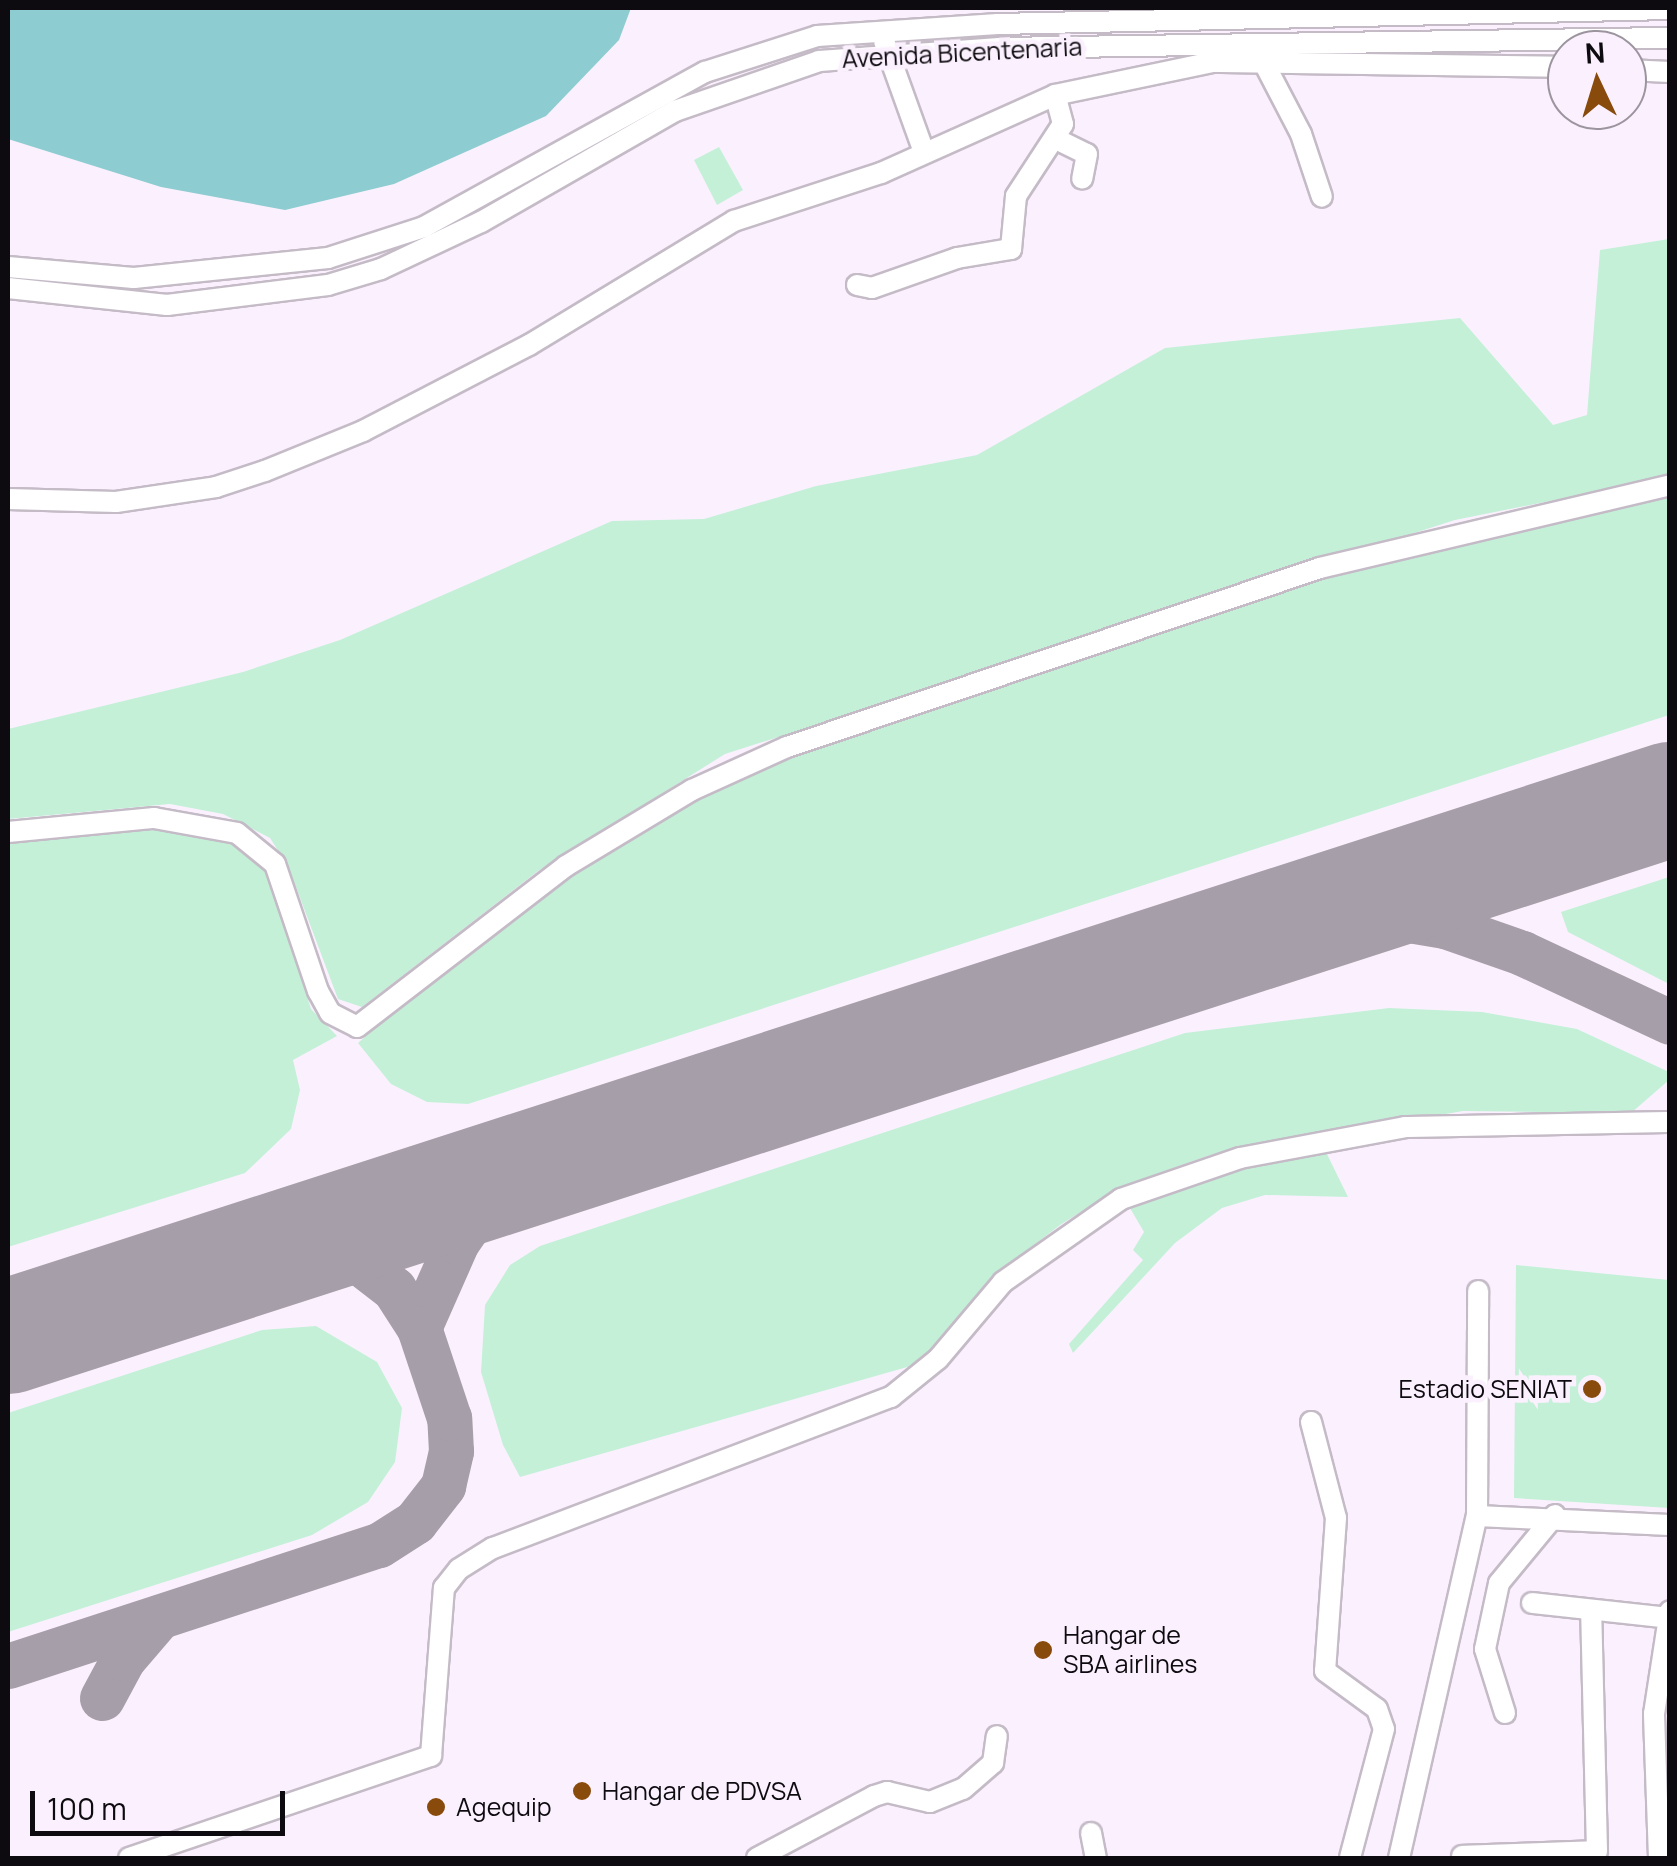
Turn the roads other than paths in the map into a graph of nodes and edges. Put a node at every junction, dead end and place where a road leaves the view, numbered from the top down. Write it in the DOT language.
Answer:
graph roads {
  1 [pos="1670,9"];
  2 [pos="882,30"];
  3 [pos="1670,38"];
  4 [pos="886,52"];
  5 [pos="1264,64"];
  6 [pos="1547,67"];
  7 [pos="1055,95"];
  8 [pos="1056,139"];
  9 [pos="924,152"];
  10 [pos="1082,179"];
  11 [pos="1322,198"];
  12 [pos="8,267"];
  13 [pos="856,285"];
  14 [pos="8,288"];
  15 [pos="1670,485"];
  16 [pos="8,498"];
  17 [pos="8,832"];
  18 [pos="1670,1122"];
  19 [pos="1478,1290"];
  20 [pos="1310,1422"];
  21 [pos="1555,1515"];
  22 [pos="1477,1516"];
  23 [pos="1670,1525"];
  24 [pos="1532,1602"];
  25 [pos="1591,1611"];
  26 [pos="1669,1617"];
  27 [pos="1505,1714"];
  28 [pos="997,1736"];
  29 [pos="1091,1833"];
  30 [pos="1462,1856"];
  31 [pos="129,1858"];
  32 [pos="757,1858"];
  33 [pos="1096,1858"];
  34 [pos="1350,1858"];
  35 [pos="1399,1858"];
  36 [pos="1659,1858"];
  1 -- 2 [label="street, Avenida Bicentenaria"];
  2 -- 4 [label="street"];
  2 -- 12 [label="street, Avenida Bicentenaria"];
  3 -- 4 [label="street, Avenida Bicentenaria"];
  4 -- 9 [label="street"];
  4 -- 14 [label="street, Avenida Bicentenaria"];
  5 -- 6 [label="street"];
  5 -- 7 [label="street"];
  5 -- 11 [label="street"];
  7 -- 8 [label="street"];
  7 -- 9 [label="street"];
  8 -- 10 [label="street"];
  8 -- 13 [label="street"];
  9 -- 16 [label="street"];
  15 -- 17 [label="street"];
  18 -- 31 [label="street"];
  19 -- 22 [label="street"];
  20 -- 34 [label="street"];
  21 -- 22 [label="street"];
  21 -- 23 [label="street"];
  21 -- 27 [label="street"];
  22 -- 35 [label="street"];
  24 -- 25 [label="street"];
  25 -- 26 [label="street"];
  25 -- 30 [label="street"];
  26 -- 36 [label="street"];
  28 -- 32 [label="street"];
  29 -- 33 [label="street"];
}
